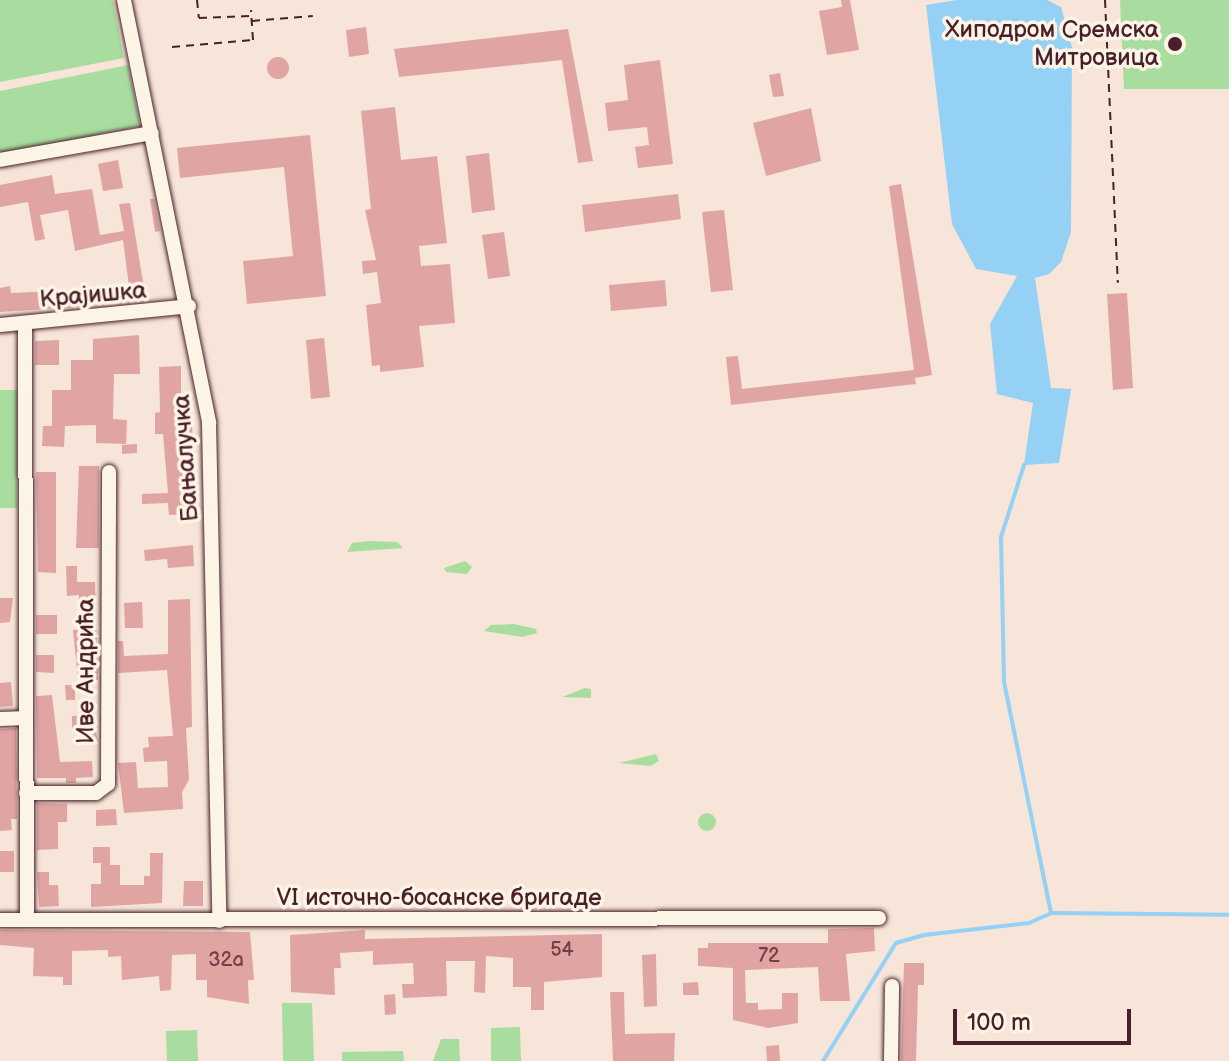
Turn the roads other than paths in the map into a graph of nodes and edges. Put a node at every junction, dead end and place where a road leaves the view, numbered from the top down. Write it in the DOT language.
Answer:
graph roads {
  1 [pos="124,0"];
  2 [pos="152,133"];
  3 [pos="0,160"];
  4 [pos="189,306"];
  5 [pos="25,323"];
  6 [pos="0,325"];
  7 [pos="109,472"];
  8 [pos="26,718"];
  9 [pos="0,719"];
  10 [pos="26,793"];
  11 [pos="879,918"];
  12 [pos="0,920"];
  13 [pos="27,920"];
  14 [pos="219,921"];
  15 [pos="892,986"];
  16 [pos="891,1061"];
  1 -- 2 [label="street, Бањалучка"];
  2 -- 3 [label="street"];
  2 -- 4 [label="street, Бањалучка"];
  4 -- 5 [label="street, Крајишка"];
  4 -- 14 [label="street, Бањалучка"];
  5 -- 6 [label="street, Крајишка"];
  5 -- 8 [label="street"];
  7 -- 10 [label="street, Иве Андрића"];
  8 -- 9 [label="street"];
  8 -- 10 [label="street"];
  10 -- 13 [label="street"];
  11 -- 14 [label="street, VI источно-босанске бригаде"];
  12 -- 13 [label="street, VI источно-босанске бригаде"];
  13 -- 14 [label="street, VI источно-босанске бригаде"];
  15 -- 16 [label="street"];
}
